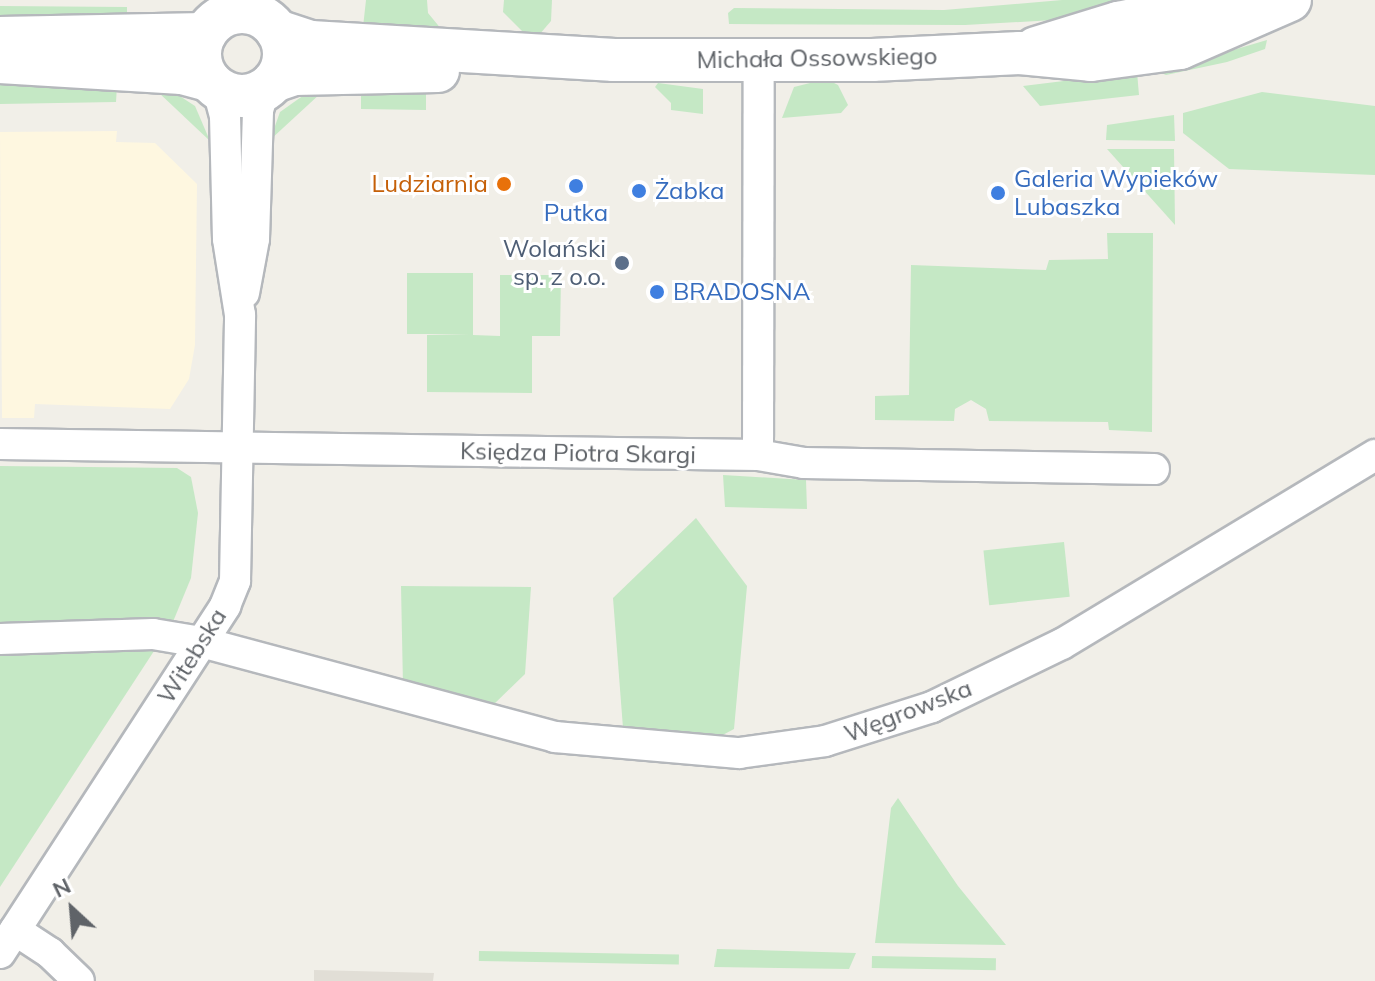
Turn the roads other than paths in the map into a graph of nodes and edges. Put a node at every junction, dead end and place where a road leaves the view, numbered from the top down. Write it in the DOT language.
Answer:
graph roads {
  1 [pos="1229,0"];
  2 [pos="1290,0"];
  3 [pos="256,14"];
  4 [pos="205,34"];
  5 [pos="0,38"];
  6 [pos="1020,53"];
  7 [pos="759,57"];
  8 [pos="614,60"];
  9 [pos="0,62"];
  10 [pos="214,84"];
  11 [pos="269,85"];
  12 [pos="240,315"];
  13 [pos="0,444"];
  14 [pos="241,450"];
  15 [pos="758,455"];
  16 [pos="1375,455"];
  17 [pos="1154,469"];
  18 [pos="0,639"];
  19 [pos="201,642"];
  20 [pos="5,943"];
  21 [pos="79,981"];
  1 -- 6 [label="street, Michała Ossowskiego"];
  2 -- 6 [label="street, Michała Ossowskiego"];
  3 -- 4 [label="street"];
  3 -- 8 [label="street, Michała Ossowskiego"];
  3 -- 11 [label="street"];
  4 -- 5 [label="street"];
  4 -- 10 [label="street"];
  6 -- 7 [label="street, Michała Ossowskiego"];
  7 -- 8 [label="street, Michała Ossowskiego"];
  7 -- 15 [label="street"];
  8 -- 11 [label="street, Michała Ossowskiego"];
  9 -- 10 [label="street"];
  10 -- 11 [label="street"];
  10 -- 12 [label="street, Witebska"];
  11 -- 12 [label="street, Witebska"];
  12 -- 14 [label="street, Witebska"];
  13 -- 14 [label="street, Księdza Piotra Skargi"];
  14 -- 15 [label="street, Księdza Piotra Skargi"];
  14 -- 19 [label="street, Witebska"];
  15 -- 17 [label="street, Księdza Piotra Skargi"];
  16 -- 19 [label="street, Węgrowska"];
  18 -- 19 [label="street, Węgrowska"];
  19 -- 20 [label="street, Witebska"];
  20 -- 21 [label="street"];
}
